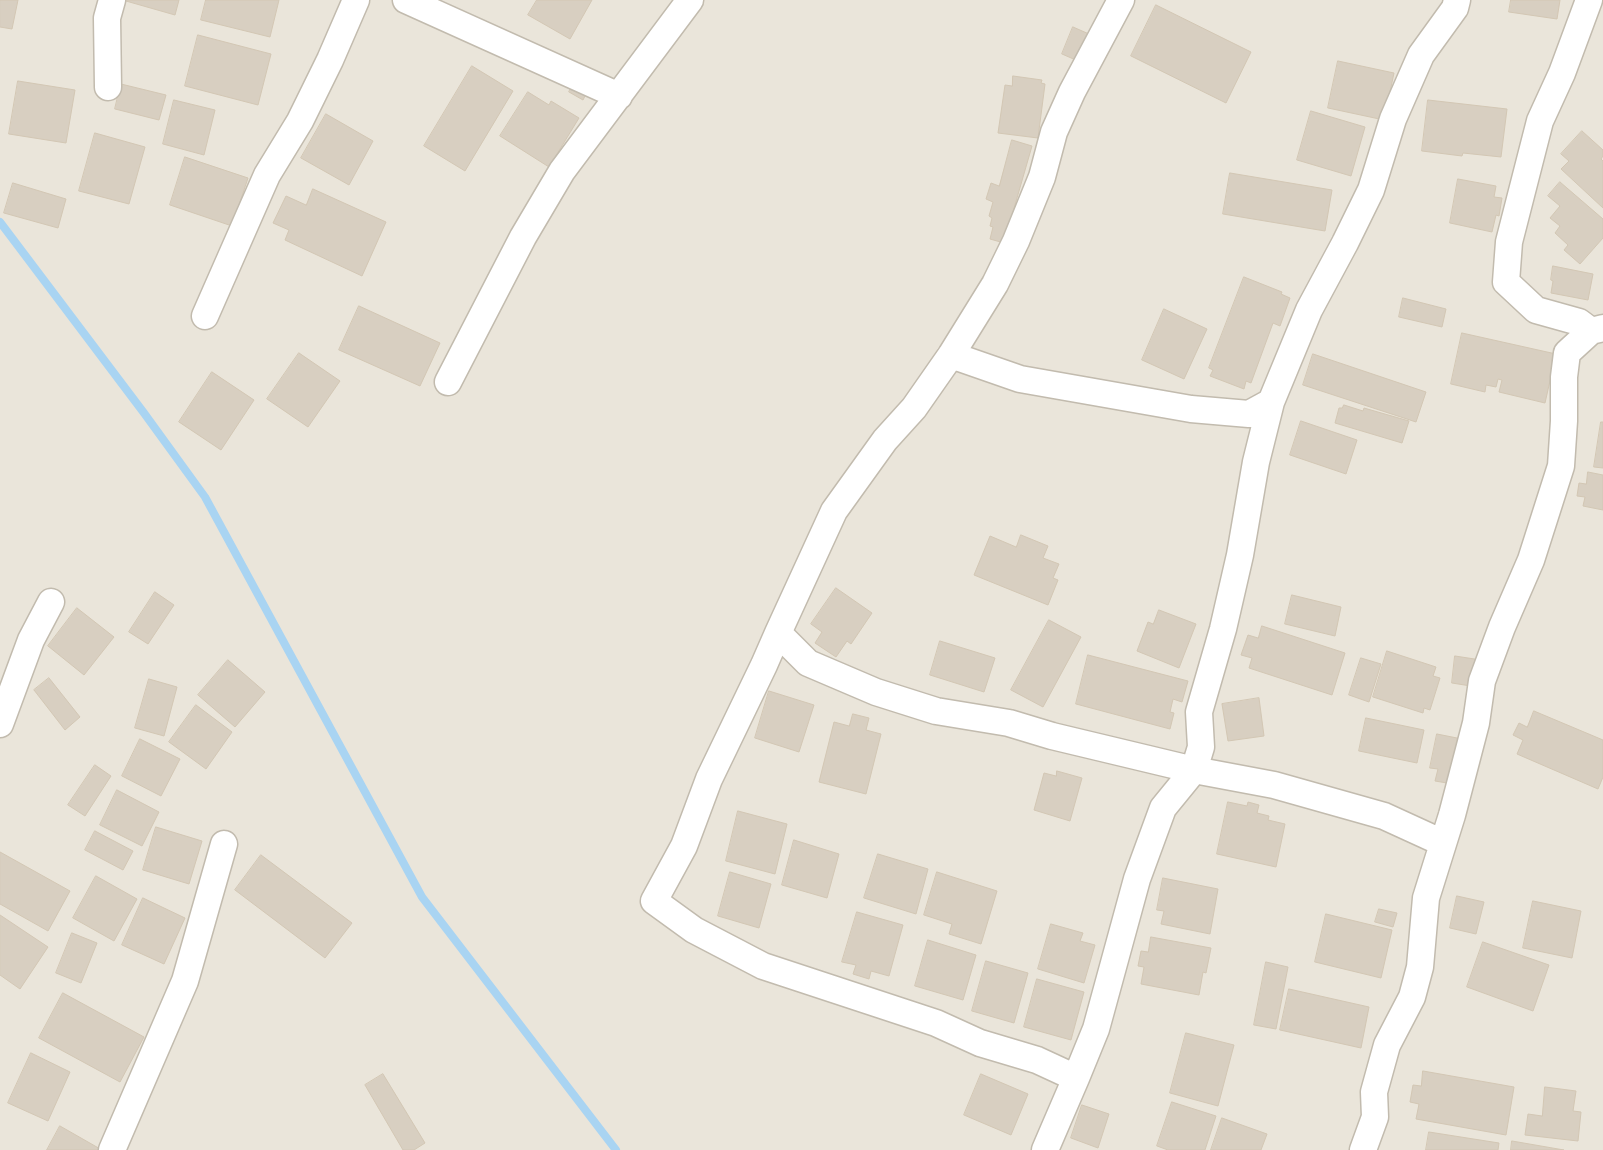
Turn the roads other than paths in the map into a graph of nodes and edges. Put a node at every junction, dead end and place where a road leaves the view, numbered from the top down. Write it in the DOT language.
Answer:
graph roads {
  1 [pos="112,0"];
  2 [pos="356,0"];
  3 [pos="406,0"];
  4 [pos="690,0"];
  5 [pos="1121,0"];
  6 [pos="1457,0"];
  7 [pos="1588,0"];
  8 [pos="108,87"];
  9 [pos="619,96"];
  10 [pos="205,316"];
  11 [pos="1597,330"];
  12 [pos="951,355"];
  13 [pos="448,382"];
  14 [pos="1271,402"];
  15 [pos="51,602"];
  16 [pos="778,633"];
  17 [pos="0,724"];
  18 [pos="1194,770"];
  19 [pos="1443,843"];
  20 [pos="224,844"];
  21 [pos="1076,1078"];
  22 [pos="112,1150"];
  23 [pos="1045,1150"];
  24 [pos="1363,1150"];
  1 -- 8 [label="street"];
  2 -- 10 [label="street"];
  3 -- 9 [label="street"];
  4 -- 9 [label="street"];
  5 -- 12 [label="street"];
  6 -- 14 [label="street"];
  7 -- 11 [label="street"];
  9 -- 13 [label="street"];
  11 -- 19 [label="street"];
  12 -- 14 [label="street"];
  12 -- 16 [label="street"];
  14 -- 18 [label="street"];
  15 -- 17 [label="street"];
  16 -- 18 [label="street"];
  16 -- 21 [label="street"];
  18 -- 19 [label="street"];
  18 -- 21 [label="street"];
  19 -- 24 [label="street"];
  20 -- 22 [label="street"];
  21 -- 23 [label="street"];
}
